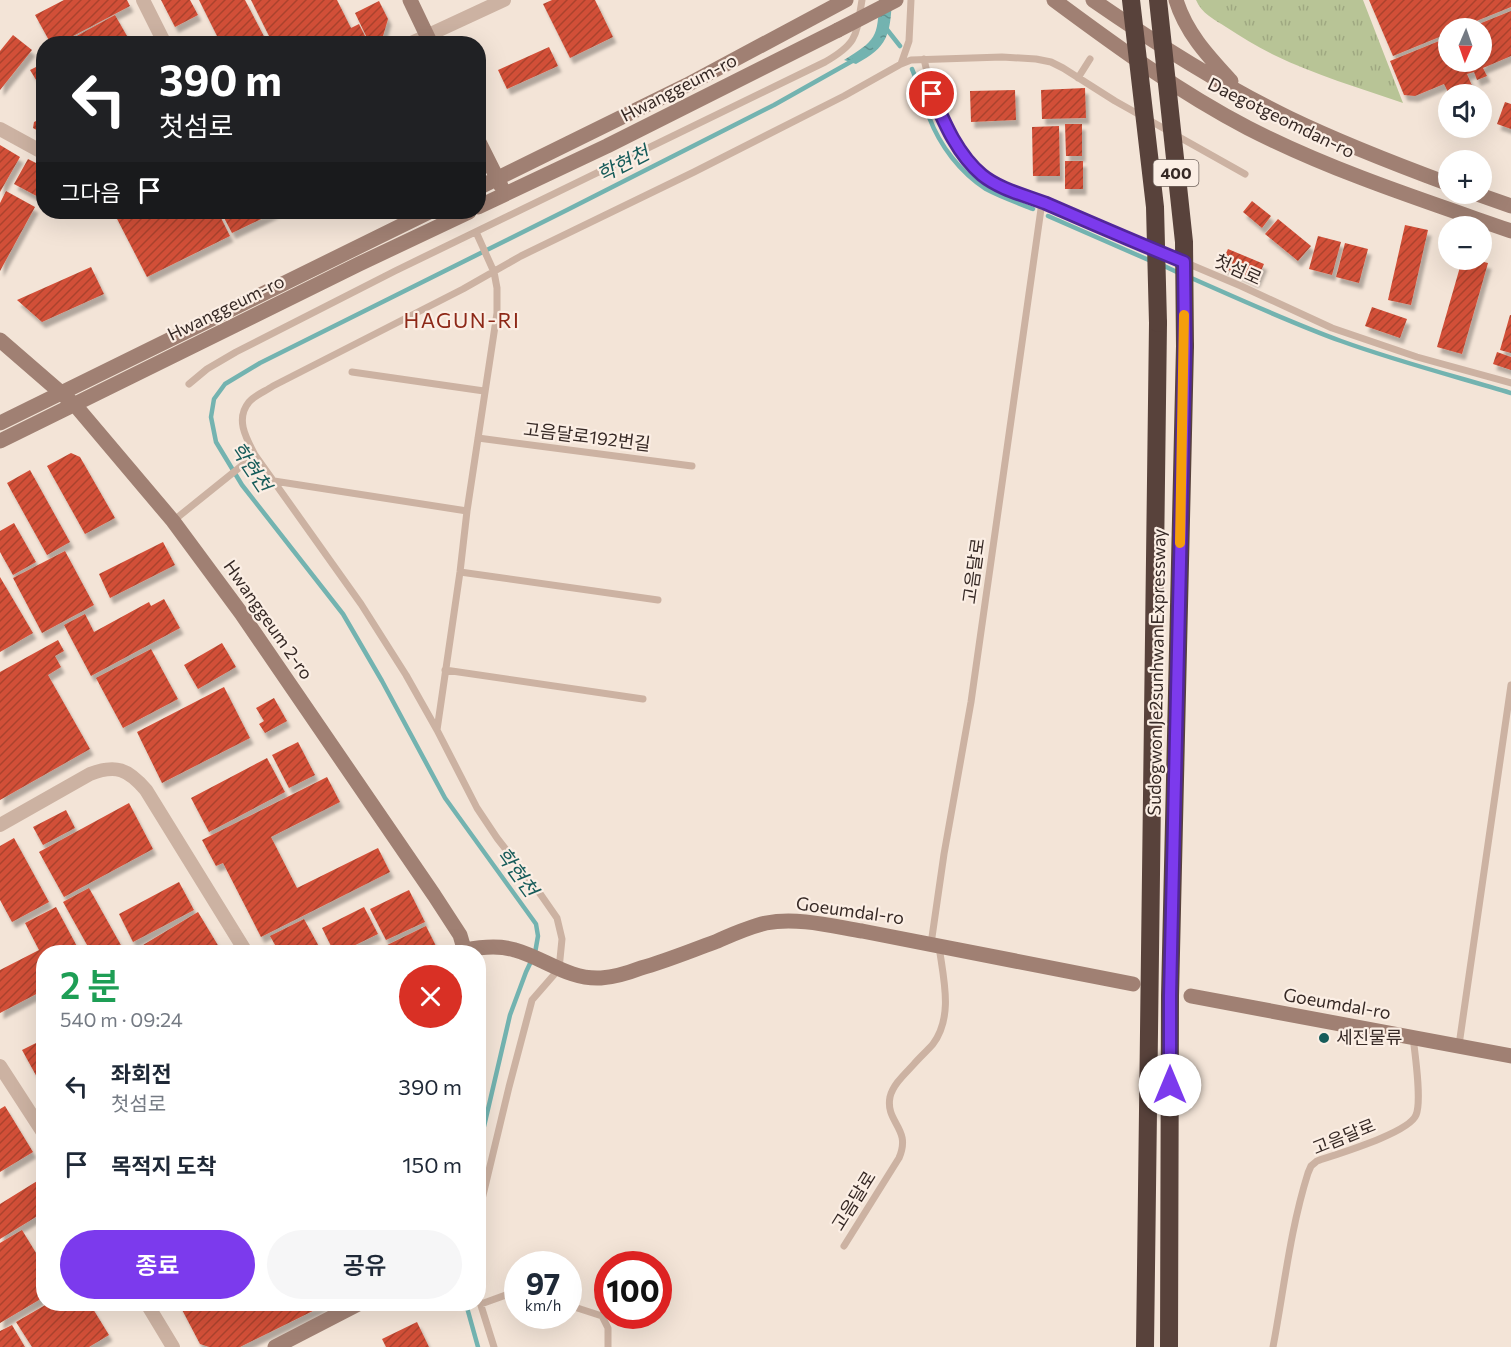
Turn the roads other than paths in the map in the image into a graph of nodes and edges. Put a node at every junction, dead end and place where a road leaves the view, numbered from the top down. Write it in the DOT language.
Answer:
graph roads {
  1 [pos="143,0"];
  2 [pos="410,0"];
  3 [pos="504,0"];
  4 [pos="826,0"];
  5 [pos="846,0"];
  6 [pos="862,0"];
  7 [pos="896,0"];
  8 [pos="911,0"];
  9 [pos="1093,0"];
  10 [pos="1131,0"];
  11 [pos="1158,0"];
  12 [pos="1176,0"];
  13 [pos="1054,2"];
  14 [pos="815,17"];
  15 [pos="161,36"];
  16 [pos="428,36"];
  17 [pos="435,36"];
  18 [pos="924,59"];
  19 [pos="1090,59"];
  20 [pos="901,64"];
  21 [pos="1078,78"];
  22 [pos="1244,94"];
  23 [pos="0,129"];
  24 [pos="36,149"];
  25 [pos="486,156"];
  26 [pos="1245,174"];
  27 [pos="498,179"];
  28 [pos="1438,180"];
  29 [pos="486,184"];
  30 [pos="505,194"];
  31 [pos="1492,199"];
  32 [pos="1042,202"];
  33 [pos="486,203"];
  34 [pos="1511,206"];
  35 [pos="415,219"];
  36 [pos="454,219"];
  37 [pos="1511,231"];
  38 [pos="478,235"];
  39 [pos="493,269"];
  40 [pos="0,340"];
  41 [pos="352,372"];
  42 [pos="1511,383"];
  43 [pos="189,384"];
  44 [pos="484,391"];
  45 [pos="61,393"];
  46 [pos="75,405"];
  47 [pos="0,423"];
  48 [pos="478,438"];
  49 [pos="0,441"];
  50 [pos="255,455"];
  51 [pos="692,466"];
  52 [pos="274,481"];
  53 [pos="466,511"];
  54 [pos="173,521"];
  55 [pos="460,572"];
  56 [pos="658,600"];
  57 [pos="445,670"];
  58 [pos="1511,685"];
  59 [pos="643,699"];
  60 [pos="438,730"];
  61 [pos="0,825"];
  62 [pos="242,945"];
  63 [pos="463,945"];
  64 [pos="935,945"];
  65 [pos="486,947"];
  66 [pos="553,966"];
  67 [pos="1133,984"];
  68 [pos="1191,996"];
  69 [pos="1413,1037"];
  70 [pos="1459,1046"];
  71 [pos="1511,1056"];
  72 [pos="0,1066"];
  73 [pos="36,1122"];
  74 [pos="486,1183"];
  75 [pos="844,1246"];
  76 [pos="504,1296"];
  77 [pos="486,1302"];
  78 [pos="582,1310"];
  79 [pos="151,1311"];
  80 [pos="344,1311"];
  81 [pos="483,1311"];
  82 [pos="173,1347"];
  83 [pos="275,1347"];
  84 [pos="494,1347"];
  85 [pos="608,1347"];
  86 [pos="1145,1347"];
  87 [pos="1169,1347"];
  88 [pos="1273,1347"];
  1 -- 15 [label="street"];
  2 -- 16 [label="street"];
  3 -- 17 [label="street"];
  4 -- 14 [label="street"];
  5 -- 14 [label="street, Hwanggeum-ro"];
  6 -- 38 [label="lane"];
  7 -- 30 [label="street, Hwanggeum-ro, bridge"];
  8 -- 20 [label="lane"];
  9 -- 22 [label="street, Daegotgeomdan-ro"];
  10 -- 86 [label="highway, Sudogwon Je2sunhwan Expressway / 400, bridge"];
  11 -- 87 [label="highway, Sudogwon Je2sunhwan Expressway / 400, bridge"];
  12 -- 22 [label="street"];
  13 -- 37 [label="street, Daegotgeomdan-ro"];
  14 -- 27 [label="street, Hwanggeum-ro"];
  18 -- 20 [label="lane"];
  18 -- 21 [label="lane"];
  18 -- 32 [label="lane, 첫섬로"];
  19 -- 21 [label="lane"];
  20 -- 39 [label="lane"];
  21 -- 26 [label="lane"];
  22 -- 28 [label="street, Daegotgeomdan-ro"];
  23 -- 24 [label="street"];
  25 -- 27 [label="street"];
  27 -- 29 [label="street, Hwanggeum-ro"];
  27 -- 30 [label="street"];
  30 -- 33 [label="street, Hwanggeum-ro"];
  31 -- 34 [label="street"];
  32 -- 42 [label="lane, 첫섬로"];
  32 -- 64 [label="lane, 고음달로"];
  35 -- 45 [label="street, Hwanggeum-ro"];
  36 -- 46 [label="street, Hwanggeum-ro"];
  38 -- 39 [label="lane"];
  38 -- 43 [label="lane"];
  39 -- 44 [label="lane"];
  39 -- 50 [label="lane"];
  40 -- 45 [label="street, Hwanggeum 2-ro"];
  41 -- 44 [label="lane"];
  44 -- 48 [label="lane"];
  45 -- 46 [label="street, Hwanggeum 2-ro"];
  45 -- 47 [label="street, Hwanggeum-ro"];
  46 -- 49 [label="street, Hwanggeum-ro"];
  46 -- 54 [label="street, Hwanggeum 2-ro"];
  48 -- 51 [label="lane, 고음달로192번길"];
  48 -- 53 [label="lane"];
  50 -- 52 [label="lane"];
  50 -- 54 [label="lane"];
  52 -- 53 [label="lane"];
  52 -- 60 [label="lane"];
  53 -- 55 [label="lane"];
  54 -- 63 [label="street, Hwanggeum 2-ro"];
  55 -- 56 [label="lane"];
  55 -- 57 [label="lane"];
  57 -- 59 [label="lane"];
  57 -- 60 [label="lane"];
  58 -- 70 [label="lane"];
  60 -- 66 [label="lane"];
  61 -- 62 [label="street"];
  64 -- 66 [label="street, Goeumdal-ro"];
  64 -- 67 [label="street, Goeumdal-ro"];
  64 -- 75 [label="lane, 고음달로"];
  65 -- 66 [label="street, Goeumdal-ro"];
  66 -- 74 [label="lane"];
  68 -- 69 [label="street, Goeumdal-ro"];
  69 -- 70 [label="street, Goeumdal-ro"];
  69 -- 88 [label="lane, 고음달로"];
  70 -- 71 [label="street, Goeumdal-ro"];
  72 -- 73 [label="street"];
  76 -- 77 [label="lane"];
  78 -- 85 [label="lane"];
  79 -- 82 [label="street"];
  80 -- 83 [label="street"];
  81 -- 84 [label="lane"];
}
